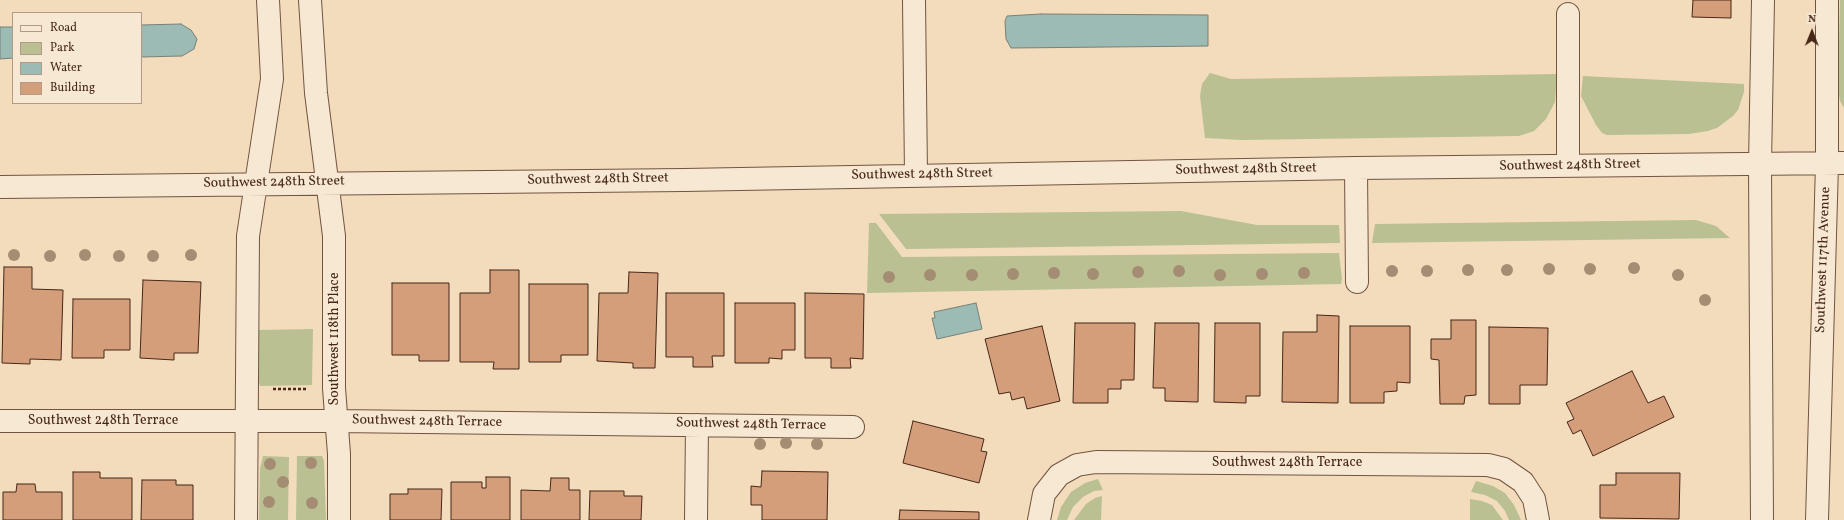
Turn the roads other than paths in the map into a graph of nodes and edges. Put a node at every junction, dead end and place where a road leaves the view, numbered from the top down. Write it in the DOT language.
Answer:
graph roads {
  1 [pos="268,0"];
  2 [pos="310,0"];
  3 [pos="914,0"];
  4 [pos="1763,0"];
  5 [pos="1827,0"];
  6 [pos="1568,14"];
  7 [pos="1835,163"];
  8 [pos="1760,164"];
  9 [pos="1568,166"];
  10 [pos="1356,168"];
  11 [pos="916,175"];
  12 [pos="326,183"];
  13 [pos="255,184"];
  14 [pos="0,187"];
  15 [pos="1358,282"];
  16 [pos="0,421"];
  17 [pos="336,421"];
  18 [pos="248,422"];
  19 [pos="697,425"];
  20 [pos="853,426"];
  21 [pos="246,520"];
  22 [pos="339,520"];
  23 [pos="696,520"];
  24 [pos="1039,520"];
  25 [pos="1538,520"];
  26 [pos="1762,520"];
  27 [pos="1817,520"];
  1 -- 13 [label="street"];
  2 -- 12 [label="street, Southwest 118th Place"];
  3 -- 11 [label="street"];
  4 -- 8 [label="street"];
  5 -- 7 [label="street, Southwest 117th Avenue"];
  6 -- 9 [label="street"];
  7 -- 8 [label="street, Southwest 248th Street"];
  7 -- 27 [label="street, Southwest 117th Avenue"];
  8 -- 9 [label="street, Southwest 248th Street"];
  8 -- 26 [label="street"];
  9 -- 10 [label="street, Southwest 248th Street"];
  10 -- 11 [label="street, Southwest 248th Street"];
  10 -- 15 [label="street"];
  11 -- 12 [label="street, Southwest 248th Street"];
  12 -- 13 [label="street, Southwest 248th Street"];
  12 -- 17 [label="street, Southwest 118th Place"];
  13 -- 14 [label="street, Southwest 248th Street"];
  13 -- 18 [label="street"];
  16 -- 18 [label="street, Southwest 248th Terrace"];
  17 -- 18 [label="street, Southwest 248th Terrace"];
  17 -- 19 [label="street, Southwest 248th Terrace"];
  17 -- 22 [label="street, Southwest 118th Place"];
  18 -- 21 [label="street"];
  19 -- 20 [label="street, Southwest 248th Terrace"];
  19 -- 23 [label="street"];
  24 -- 25 [label="street, Southwest 248th Terrace"];
}
